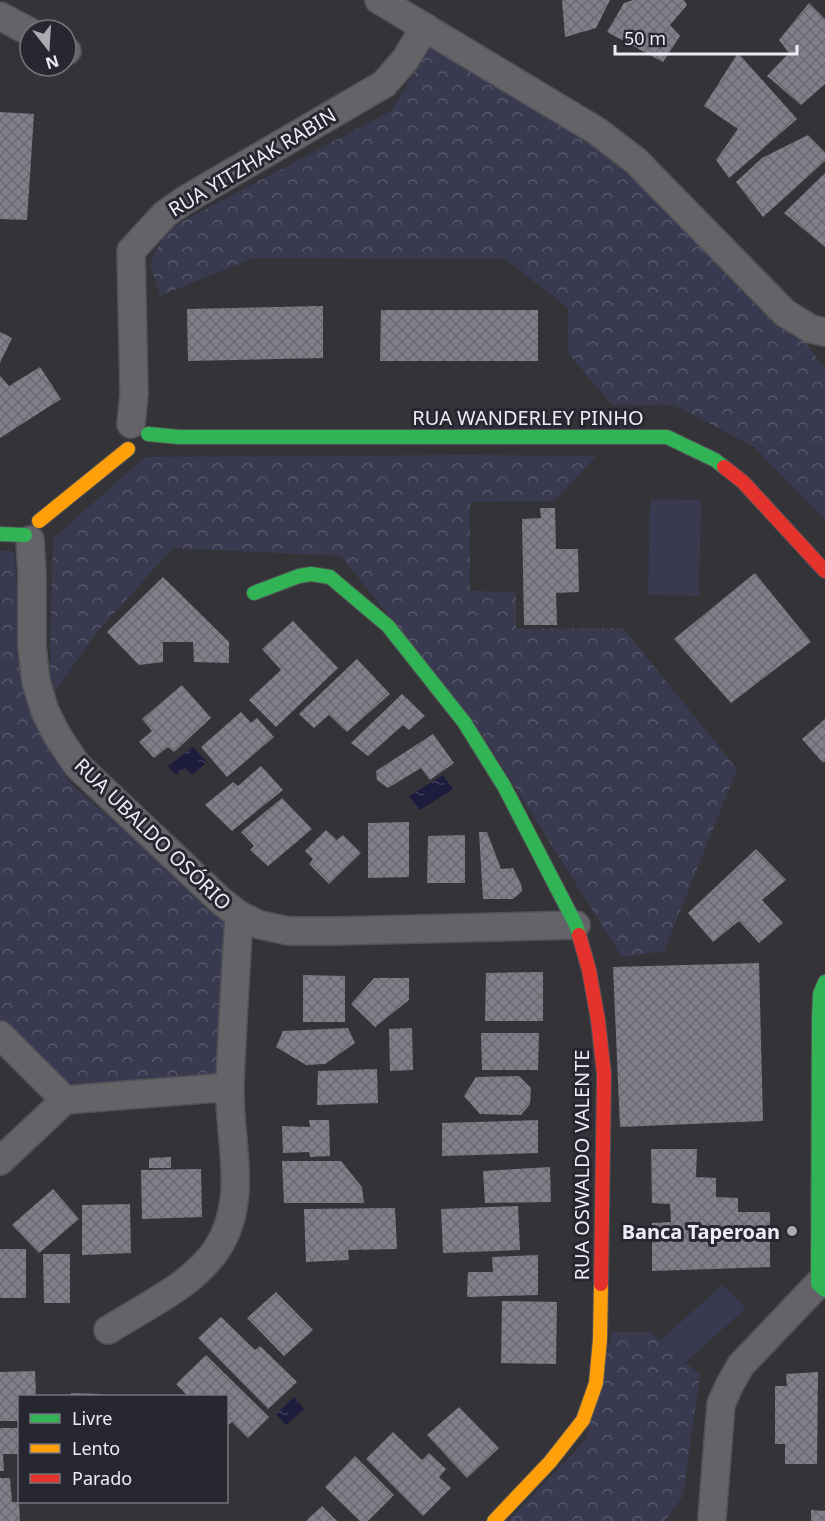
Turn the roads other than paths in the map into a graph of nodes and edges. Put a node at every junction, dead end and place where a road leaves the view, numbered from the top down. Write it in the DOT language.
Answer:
graph roads {
  1 [pos="379,0"];
  2 [pos="0,16"];
  3 [pos="18,26"];
  4 [pos="424,27"];
  5 [pos="825,332"];
  6 [pos="136,436"];
  7 [pos="33,532"];
  8 [pos="0,533"];
  9 [pos="825,571"];
  10 [pos="254,593"];
  11 [pos="239,915"];
  12 [pos="576,925"];
  13 [pos="825,982"];
  14 [pos="0,1035"];
  15 [pos="230,1087"];
  16 [pos="66,1100"];
  17 [pos="0,1161"];
  18 [pos="822,1287"];
  19 [pos="108,1330"];
  20 [pos="712,1518"];
  21 [pos="494,1521"];
  1 -- 4 [label="street"];
  2 -- 3 [label="street"];
  4 -- 5 [label="street"];
  4 -- 6 [label="street, RUA YITZHAK RABIN"];
  6 -- 7 [label="street"];
  6 -- 9 [label="street, RUA WANDERLEY PINHO"];
  7 -- 8 [label="street"];
  7 -- 11 [label="street, RUA UBALDO OSÓRIO"];
  10 -- 12 [label="street, RUA OSWALDO VALENTE"];
  11 -- 12 [label="street"];
  11 -- 15 [label="street, RUA UBALDO OSÓRIO"];
  12 -- 21 [label="street, RUA OSWALDO VALENTE"];
  13 -- 18 [label="street"];
  14 -- 16 [label="street"];
  15 -- 16 [label="street"];
  15 -- 19 [label="street, RUA UBALDO OSÓRIO"];
  16 -- 17 [label="street"];
  18 -- 20 [label="street"];
}
